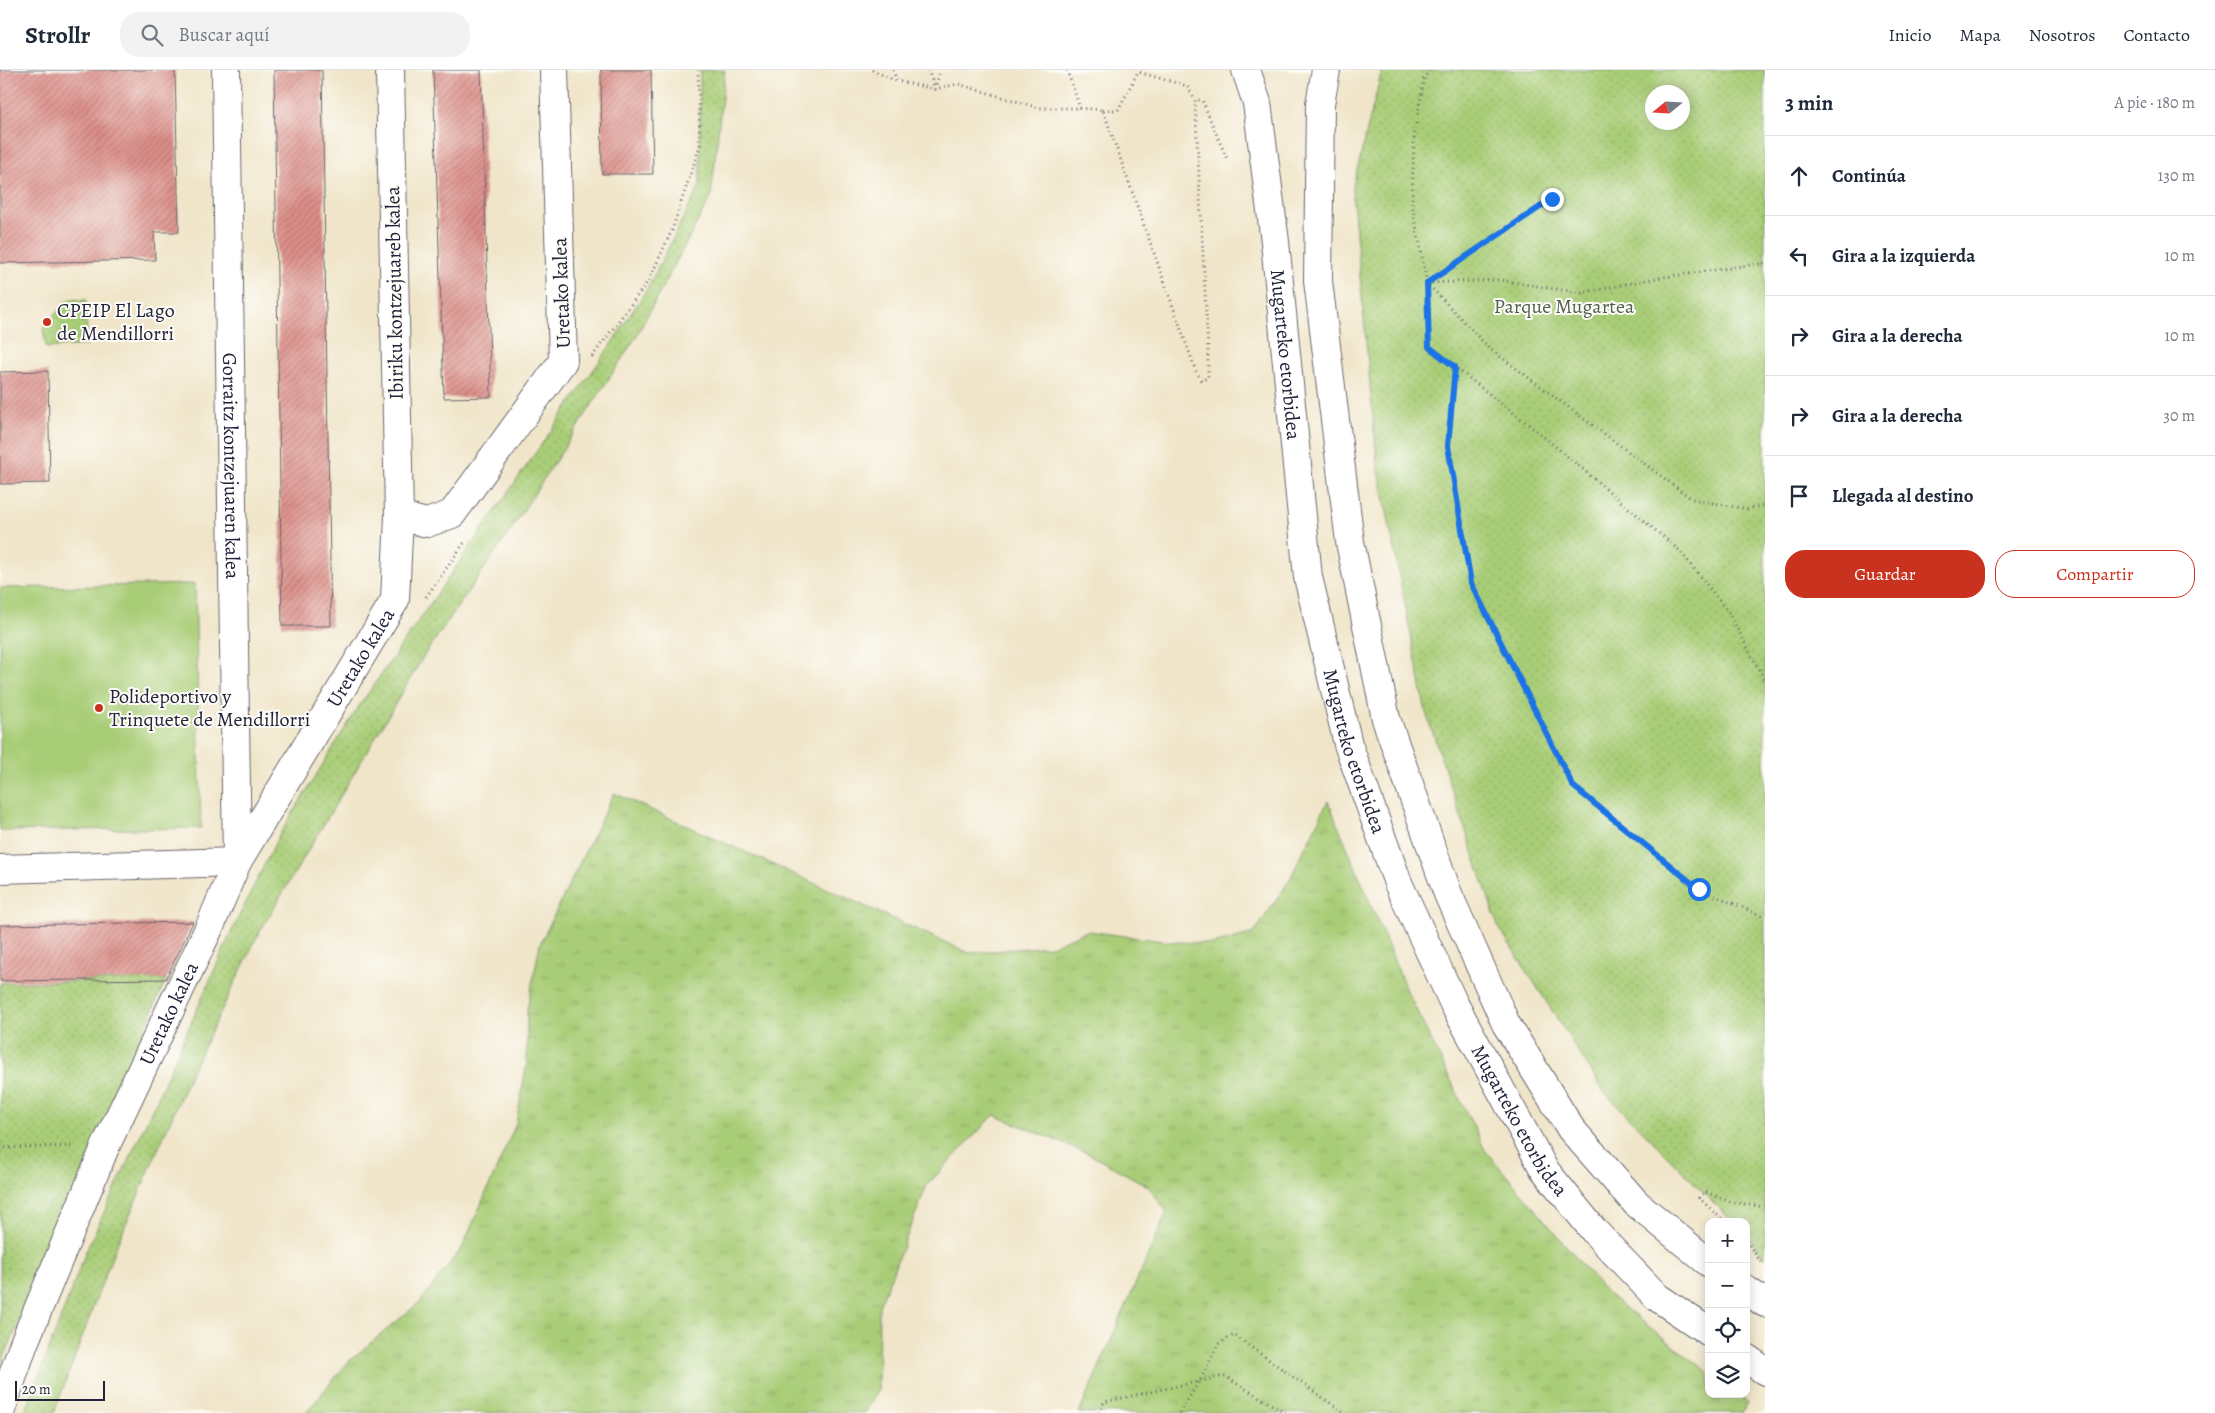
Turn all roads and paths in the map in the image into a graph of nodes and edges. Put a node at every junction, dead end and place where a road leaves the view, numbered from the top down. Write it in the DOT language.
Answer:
graph roads {
  1 [pos="226,70"];
  2 [pos="390,70"];
  3 [pos="554,70"];
  4 [pos="698,70"];
  5 [pos="872,70"];
  6 [pos="893,70"];
  7 [pos="928,70"];
  8 [pos="940,70"];
  9 [pos="1067,70"];
  10 [pos="1246,70"];
  11 [pos="1326,70"];
  12 [pos="1428,70"];
  13 [pos="897,81"];
  14 [pos="935,89"];
  15 [pos="1195,100"];
  16 [pos="1080,108"];
  17 [pos="1103,110"];
  18 [pos="1227,159"];
  19 [pos="1552,199"];
  20 [pos="1765,263"];
  21 [pos="1427,283"];
  22 [pos="590,359"];
  23 [pos="1455,367"];
  24 [pos="1765,505"];
  25 [pos="398,516"];
  26 [pos="1765,681"];
  27 [pos="237,862"];
  28 [pos="0,869"];
  29 [pos="1765,916"];
  30 [pos="106,1145"];
  31 [pos="0,1148"];
  32 [pos="1765,1207"];
  33 [pos="1721,1218"];
  34 [pos="1750,1246"];
  35 [pos="1705,1260"];
  36 [pos="1765,1267"];
  37 [pos="1750,1293"];
  38 [pos="1765,1303"];
  39 [pos="1705,1329"];
  40 [pos="1750,1361"];
  41 [pos="1765,1371"];
  42 [pos="1200,1381"];
  43 [pos="0,1413"];
  44 [pos="1099,1413"];
  45 [pos="1180,1413"];
  46 [pos="1286,1413"];
  47 [pos="1344,1413"];
  1 -- 27 [label="street, Gorraitz kontzejuaren kalea"];
  2 -- 25 [label="street, Ibiriku kontzejuareb kalea"];
  3 -- 25 [label="street, Uretako kalea"];
  4 -- 22 [label="path"];
  5 -- 13 [label="path"];
  6 -- 13 [label="path"];
  7 -- 14 [label="path"];
  8 -- 14 [label="path"];
  9 -- 16 [label="path"];
  10 -- 39 [label="street, Mugarteko etorbidea"];
  11 -- 35 [label="street, Mugarteko etorbidea"];
  12 -- 21 [label="path"];
  13 -- 14 [label="path"];
  14 -- 16 [label="path"];
  15 -- 17 [label="path"];
  15 -- 17 [label="path"];
  15 -- 18 [label="path"];
  16 -- 17 [label="path"];
  19 -- 21 [label="path"];
  20 -- 21 [label="path"];
  21 -- 23 [label="path"];
  21 -- 24 [label="path"];
  23 -- 26 [label="path"];
  23 -- 29 [label="path"];
  25 -- 27 [label="street, Uretako kalea"];
  27 -- 28 [label="street"];
  27 -- 30 [label="street, Uretako kalea"];
  30 -- 31 [label="path"];
  30 -- 43 [label="street, Uretako kalea"];
  32 -- 33 [label="path"];
  34 -- 36 [label="path"];
  37 -- 38 [label="street"];
  40 -- 41 [label="street"];
  42 -- 44 [label="path"];
  42 -- 45 [label="path"];
  42 -- 46 [label="path"];
  42 -- 47 [label="path"];
}
